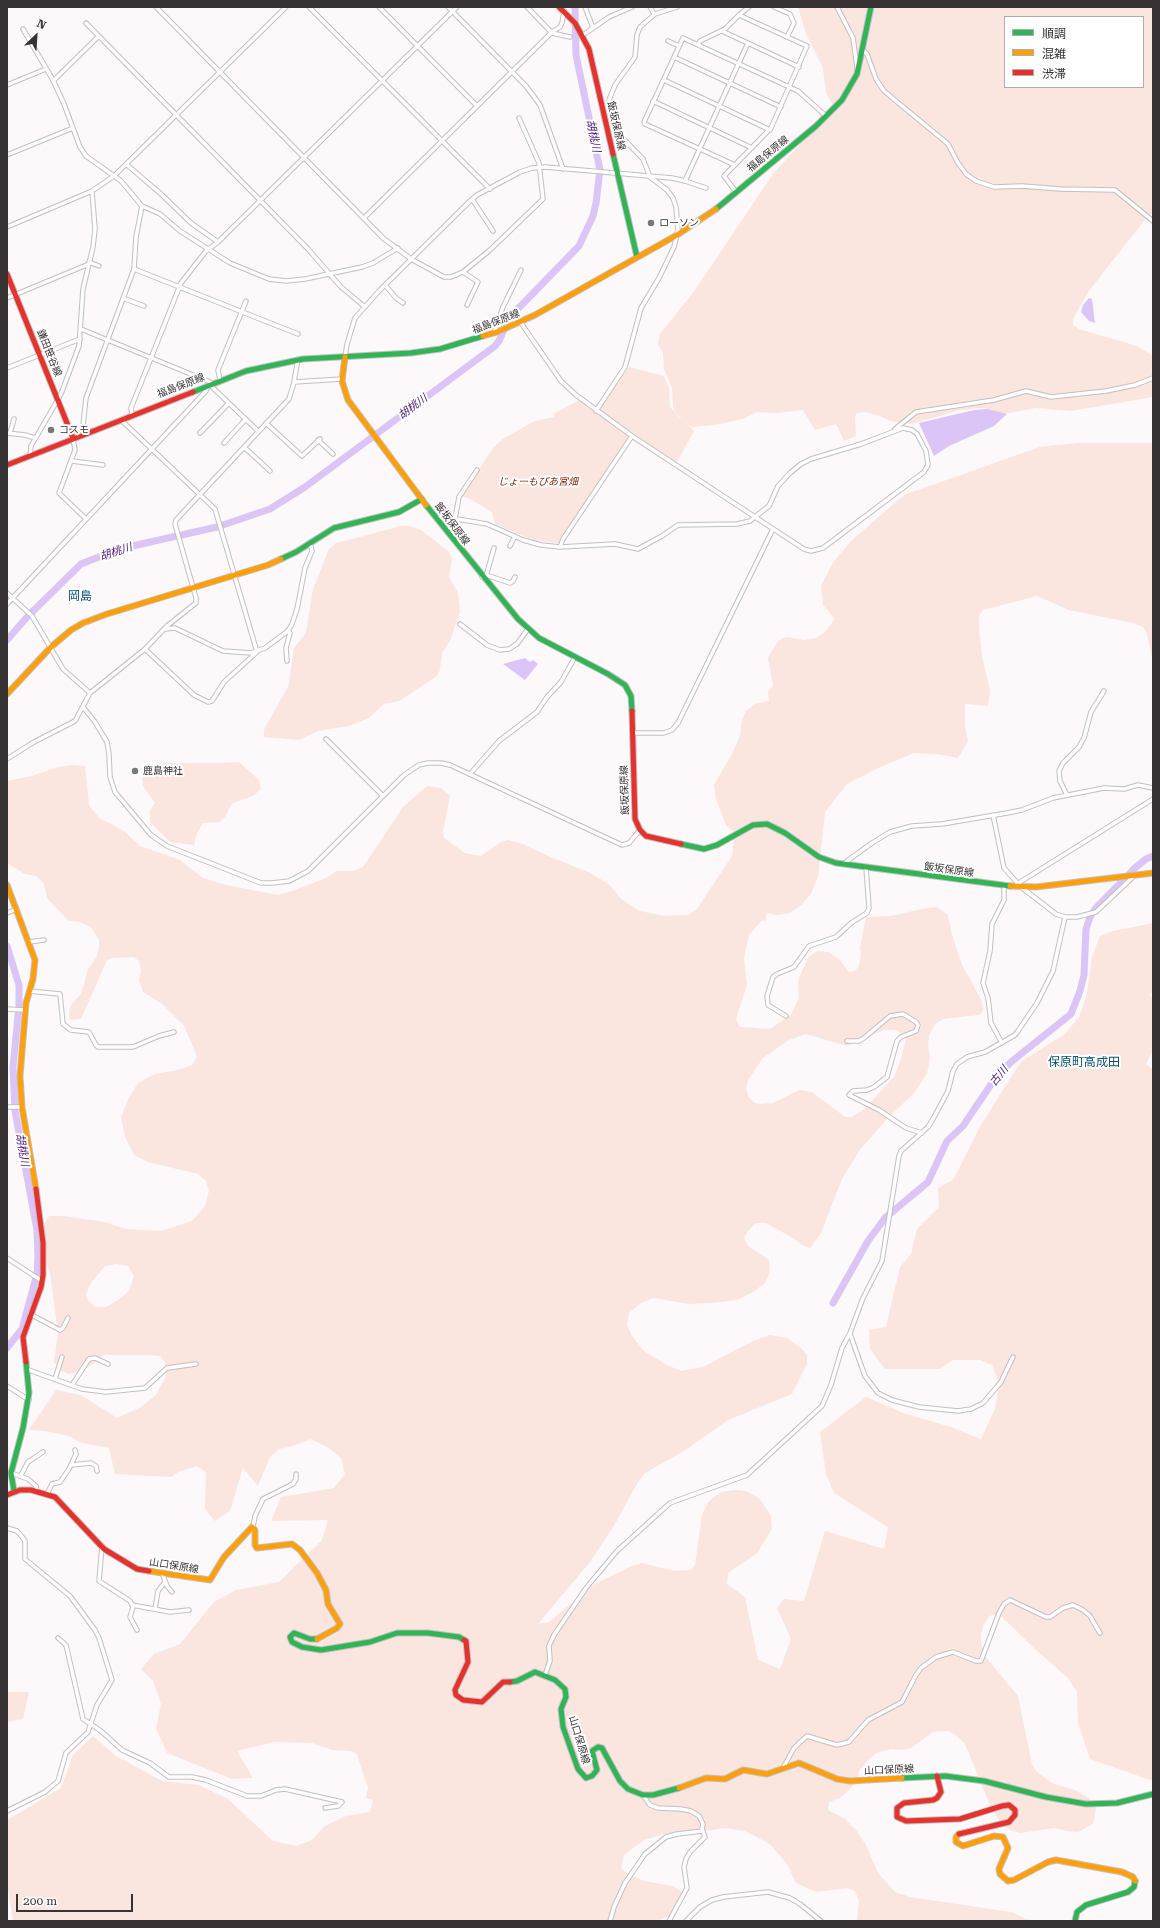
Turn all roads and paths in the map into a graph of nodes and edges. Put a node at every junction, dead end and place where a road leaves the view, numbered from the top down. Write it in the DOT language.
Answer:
graph roads {
  1 [pos="286,7"];
  2 [pos="309,7"];
  3 [pos="379,7"];
  4 [pos="448,7"];
  5 [pos="457,7"];
  6 [pos="527,7"];
  7 [pos="585,7"];
  8 [pos="632,7"];
  9 [pos="650,7"];
  10 [pos="676,7"];
  11 [pos="749,7"];
  12 [pos="774,7"];
  13 [pos="837,7"];
  14 [pos="871,7"];
  15 [pos="157,8"];
  16 [pos="561,9"];
  17 [pos="452,11"];
  18 [pos="654,14"];
  19 [pos="740,15"];
  20 [pos="86,23"];
  21 [pos="594,28"];
  22 [pos="23,29"];
  23 [pos="722,31"];
  24 [pos="552,32"];
  25 [pos="582,34"];
  26 [pos="99,36"];
  27 [pos="570,37"];
  28 [pos="787,37"];
  29 [pos="668,42"];
  30 [pos="748,43"];
  31 [pos="698,45"];
  32 [pos="418,46"];
  33 [pos="679,46"];
  34 [pos="863,50"];
  35 [pos="674,57"];
  36 [pos="739,63"];
  37 [pos="799,67"];
  38 [pos="46,69"];
  39 [pos="859,69"];
  40 [pos="220,72"];
  41 [pos="512,72"];
  42 [pos="664,80"];
  43 [pos="53,81"];
  44 [pos="382,81"];
  45 [pos="730,84"];
  46 [pos="7,85"];
  47 [pos="790,87"];
  48 [pos="610,98"];
  49 [pos="601,100"];
  50 [pos="654,101"];
  51 [pos="720,105"];
  52 [pos="477,106"];
  53 [pos="781,107"];
  54 [pos="177,115"];
  55 [pos="826,116"];
  56 [pos="519,118"];
  57 [pos="710,127"];
  58 [pos="73,128"];
  59 [pos="770,130"];
  60 [pos="441,141"];
  61 [pos="752,148"];
  62 [pos="700,149"];
  63 [pos="7,156"];
  64 [pos="304,158"];
  65 [pos="126,164"];
  66 [pos="735,165"];
  67 [pos="540,167"];
  68 [pos="563,169"];
  69 [pos="618,174"];
  70 [pos="114,176"];
  71 [pos="650,177"];
  72 [pos="685,181"];
  73 [pos="706,188"];
  74 [pos="490,189"];
  75 [pos="92,191"];
  76 [pos="736,192"];
  77 [pos="472,199"];
  78 [pos="261,201"];
  79 [pos="142,206"];
  80 [pos="364,218"];
  81 [pos="1153,221"];
  82 [pos="7,227"];
  83 [pos="493,231"];
  84 [pos="676,235"];
  85 [pos="218,242"];
  86 [pos="208,248"];
  87 [pos="398,248"];
  88 [pos="637,257"];
  89 [pos="411,259"];
  90 [pos="89,263"];
  91 [pos="99,266"];
  92 [pos="134,269"];
  93 [pos="521,270"];
  94 [pos="463,272"];
  95 [pos="7,274"];
  96 [pos="329,274"];
  97 [pos="385,285"];
  98 [pos="179,287"];
  99 [pos="15,294"];
  100 [pos="7,298"];
  101 [pos="123,298"];
  102 [pos="246,301"];
  103 [pos="403,303"];
  104 [pos="468,305"];
  105 [pos="144,306"];
  106 [pos="365,307"];
  107 [pos="242,312"];
  108 [pos="520,322"];
  109 [pos="81,329"];
  110 [pos="496,333"];
  111 [pos="298,334"];
  112 [pos="80,338"];
  113 [pos="107,340"];
  114 [pos="40,355"];
  115 [pos="152,357"];
  116 [pos="345,357"];
  117 [pos="298,360"];
  118 [pos="7,368"];
  119 [pos="1153,378"];
  120 [pos="342,379"];
  121 [pos="220,381"];
  122 [pos="294,382"];
  123 [pos="210,385"];
  124 [pos="58,399"];
  125 [pos="229,404"];
  126 [pos="596,411"];
  127 [pos="132,415"];
  128 [pos="14,419"];
  129 [pos="121,420"];
  130 [pos="246,420"];
  131 [pos="266,423"];
  132 [pos="258,431"];
  133 [pos="893,431"];
  134 [pos="8,433"];
  135 [pos="200,433"];
  136 [pos="82,435"];
  137 [pos="632,436"];
  138 [pos="35,438"];
  139 [pos="73,438"];
  140 [pos="224,443"];
  141 [pos="244,447"];
  142 [pos="152,449"];
  143 [pos="333,454"];
  144 [pos="30,456"];
  145 [pos="72,461"];
  146 [pos="7,465"];
  147 [pos="103,465"];
  148 [pos="477,470"];
  149 [pos="270,471"];
  150 [pos="200,494"];
  151 [pos="422,499"];
  152 [pos="755,517"];
  153 [pos="436,518"];
  154 [pos="86,519"];
  155 [pos="455,519"];
  156 [pos="773,529"];
  157 [pos="515,536"];
  158 [pos="310,542"];
  159 [pos="510,546"];
  160 [pos="560,547"];
  161 [pos="494,548"];
  162 [pos="235,575"];
  163 [pos="484,576"];
  164 [pos="515,577"];
  165 [pos="193,588"];
  166 [pos="7,593"];
  167 [pos="13,598"];
  168 [pos="7,604"];
  169 [pos="172,622"];
  170 [pos="460,624"];
  171 [pos="174,627"];
  172 [pos="164,630"];
  173 [pos="288,630"];
  174 [pos="528,630"];
  175 [pos="51,647"];
  176 [pos="145,649"];
  177 [pos="257,652"];
  178 [pos="575,657"];
  179 [pos="287,661"];
  180 [pos="1104,691"];
  181 [pos="90,692"];
  182 [pos="7,694"];
  183 [pos="82,707"];
  184 [pos="633,733"];
  185 [pos="326,739"];
  186 [pos="7,759"];
  187 [pos="470,774"];
  188 [pos="1153,788"];
  189 [pos="382,796"];
  190 [pos="1067,796"];
  191 [pos="1153,798"];
  192 [pos="993,815"];
  193 [pos="640,830"];
  194 [pos="843,864"];
  195 [pos="866,867"];
  196 [pos="1153,873"];
  197 [pos="1132,875"];
  198 [pos="7,885"];
  199 [pos="1004,886"];
  200 [pos="1019,886"];
  201 [pos="17,909"];
  202 [pos="7,913"];
  203 [pos="1065,917"];
  204 [pos="44,940"];
  205 [pos="29,942"];
  206 [pos="29,991"];
  207 [pos="7,1009"];
  208 [pos="25,1010"];
  209 [pos="786,1016"];
  210 [pos="174,1032"];
  211 [pos="847,1041"];
  212 [pos="1002,1043"];
  213 [pos="7,1107"];
  214 [pos="22,1107"];
  215 [pos="922,1133"];
  216 [pos="7,1258"];
  217 [pos="42,1280"];
  218 [pos="30,1314"];
  219 [pos="68,1318"];
  220 [pos="850,1333"];
  221 [pos="62,1357"];
  222 [pos="1013,1357"];
  223 [pos="108,1364"];
  224 [pos="196,1364"];
  225 [pos="26,1369"];
  226 [pos="55,1379"];
  227 [pos="72,1385"];
  228 [pos="7,1386"];
  229 [pos="29,1400"];
  230 [pos="75,1450"];
  231 [pos="43,1452"];
  232 [pos="71,1466"];
  233 [pos="97,1471"];
  234 [pos="11,1473"];
  235 [pos="296,1474"];
  236 [pos="21,1475"];
  237 [pos="14,1491"];
  238 [pos="37,1491"];
  239 [pos="47,1494"];
  240 [pos="7,1495"];
  241 [pos="253,1527"];
  242 [pos="7,1528"];
  243 [pos="102,1546"];
  244 [pos="162,1573"];
  245 [pos="165,1582"];
  246 [pos="172,1592"];
  247 [pos="132,1605"];
  248 [pos="155,1609"];
  249 [pos="189,1610"];
  250 [pos="137,1630"];
  251 [pos="1100,1633"];
  252 [pos="58,1638"];
  253 [pos="545,1675"];
  254 [pos="91,1726"];
  255 [pos="782,1769"];
  256 [pos="937,1776"];
  257 [pos="1153,1794"];
  258 [pos="643,1795"];
  259 [pos="325,1808"];
  260 [pos="7,1811"];
  261 [pos="703,1831"];
  262 [pos="610,1921"];
  263 [pos="669,1921"];
  264 [pos="686,1921"];
  265 [pos="821,1921"];
  266 [pos="1075,1921"];
  1 -- 40 [label="street"];
  2 -- 44 [label="street"];
  3 -- 32 [label="street"];
  4 -- 17 [label="street"];
  5 -- 17 [label="street"];
  6 -- 24 [label="street"];
  7 -- 21 [label="street"];
  8 -- 21 [label="street"];
  9 -- 18 [label="street"];
  10 -- 18 [label="street"];
  11 -- 19 [label="street"];
  12 -- 28 [label="street"];
  13 -- 39 [label="street"];
  14 -- 34 [label="main road, 福島保原線"];
  15 -- 40 [label="street"];
  16 -- 24 [label="street"];
  16 -- 25 [label="main road, 飯坂保原線"];
  17 -- 32 [label="street"];
  17 -- 41 [label="street"];
  18 -- 48 [label="street"];
  19 -- 23 [label="street"];
  19 -- 28 [label="street"];
  20 -- 26 [label="street"];
  21 -- 25 [label="street"];
  22 -- 38 [label="street"];
  23 -- 30 [label="street"];
  23 -- 31 [label="street"];
  24 -- 27 [label="street"];
  24 -- 41 [label="street"];
  25 -- 49 [label="main road, 飯坂保原線"];
  26 -- 43 [label="street"];
  26 -- 54 [label="street"];
  28 -- 37 [label="street"];
  29 -- 33 [label="street"];
  30 -- 36 [label="street"];
  30 -- 37 [label="street"];
  31 -- 33 [label="street"];
  31 -- 36 [label="street"];
  32 -- 44 [label="street"];
  32 -- 52 [label="street"];
  33 -- 35 [label="street"];
  34 -- 39 [label="main road, 福島保原線"];
  34 -- 81 [label="street"];
  35 -- 42 [label="street"];
  35 -- 45 [label="street"];
  36 -- 45 [label="street"];
  36 -- 47 [label="street"];
  37 -- 47 [label="street"];
  38 -- 43 [label="street"];
  38 -- 46 [label="street"];
  39 -- 55 [label="main road, 福島保原線"];
  40 -- 54 [label="street"];
  40 -- 64 [label="street"];
  41 -- 52 [label="street"];
  41 -- 68 [label="street"];
  42 -- 50 [label="street"];
  42 -- 51 [label="street"];
  43 -- 58 [label="street"];
  44 -- 60 [label="street"];
  44 -- 64 [label="street"];
  45 -- 51 [label="street"];
  45 -- 53 [label="street"];
  47 -- 53 [label="street"];
  47 -- 55 [label="street"];
  48 -- 49 [label="street"];
  48 -- 71 [label="street"];
  49 -- 69 [label="main road, 飯坂保原線"];
  50 -- 57 [label="street"];
  50 -- 62 [label="street"];
  51 -- 57 [label="street"];
  51 -- 59 [label="street"];
  52 -- 60 [label="street"];
  53 -- 59 [label="street"];
  54 -- 65 [label="street"];
  54 -- 78 [label="street"];
  55 -- 76 [label="main road, 福島保原線"];
  56 -- 67 [label="street"];
  57 -- 61 [label="street"];
  57 -- 62 [label="street"];
  58 -- 63 [label="street"];
  58 -- 70 [label="street"];
  59 -- 61 [label="street"];
  60 -- 74 [label="street"];
  60 -- 80 [label="street"];
  61 -- 66 [label="street"];
  62 -- 66 [label="street"];
  62 -- 72 [label="street"];
  64 -- 78 [label="street"];
  64 -- 80 [label="street"];
  65 -- 70 [label="street"];
  65 -- 85 [label="street"];
  66 -- 76 [label="street"];
  67 -- 68 [label="street"];
  67 -- 74 [label="street"];
  67 -- 94 [label="street"];
  68 -- 69 [label="street"];
  69 -- 71 [label="street"];
  69 -- 88 [label="main road, 飯坂保原線"];
  70 -- 75 [label="street"];
  70 -- 79 [label="street"];
  71 -- 72 [label="street"];
  71 -- 84 [label="street"];
  72 -- 73 [label="street"];
  74 -- 77 [label="street"];
  75 -- 82 [label="street"];
  75 -- 90 [label="street"];
  76 -- 84 [label="main road, 福島保原線"];
  77 -- 83 [label="street"];
  77 -- 89 [label="street"];
  78 -- 85 [label="street"];
  78 -- 96 [label="street"];
  79 -- 86 [label="street"];
  79 -- 92 [label="street"];
  80 -- 87 [label="street"];
  84 -- 88 [label="main road, 福島保原線"];
  84 -- 126 [label="street"];
  85 -- 86 [label="street"];
  86 -- 96 [label="street"];
  86 -- 98 [label="street"];
  87 -- 89 [label="street"];
  87 -- 96 [label="street"];
  88 -- 108 [label="main road, 福島保原線"];
  89 -- 94 [label="street"];
  89 -- 97 [label="street"];
  90 -- 91 [label="street"];
  90 -- 99 [label="street"];
  90 -- 109 [label="street"];
  92 -- 98 [label="street"];
  92 -- 101 [label="street"];
  93 -- 110 [label="street"];
  94 -- 104 [label="street"];
  95 -- 99 [label="main road, 鎌田笹谷線"];
  96 -- 106 [label="street"];
  97 -- 103 [label="street"];
  97 -- 106 [label="street"];
  98 -- 107 [label="street"];
  98 -- 115 [label="street"];
  99 -- 100 [label="street"];
  99 -- 114 [label="main road, 鎌田笹谷線"];
  101 -- 105 [label="street"];
  101 -- 113 [label="street"];
  102 -- 107 [label="street"];
  106 -- 116 [label="street"];
  107 -- 111 [label="street"];
  107 -- 121 [label="street"];
  108 -- 110 [label="main road, 福島保原線"];
  108 -- 126 [label="street"];
  109 -- 112 [label="street"];
  109 -- 113 [label="street"];
  110 -- 116 [label="main road, 福島保原線"];
  112 -- 114 [label="street"];
  112 -- 124 [label="street"];
  113 -- 115 [label="street"];
  113 -- 136 [label="street"];
  114 -- 118 [label="street"];
  114 -- 124 [label="main road, 鎌田笹谷線"];
  115 -- 123 [label="street"];
  115 -- 127 [label="street"];
  116 -- 117 [label="main road, 福島保原線"];
  116 -- 120 [label="main road, 飯坂保原線"];
  117 -- 121 [label="main road, 福島保原線"];
  117 -- 122 [label="street"];
  119 -- 133 [label="street"];
  120 -- 122 [label="street"];
  120 -- 151 [label="main road, 飯坂保原線"];
  121 -- 123 [label="main road, 福島保原線"];
  122 -- 131 [label="street"];
  123 -- 125 [label="street"];
  123 -- 127 [label="main road, 福島保原線"];
  123 -- 142 [label="street"];
  124 -- 138 [label="street"];
  124 -- 139 [label="main road, 鎌田笹谷線"];
  125 -- 130 [label="street"];
  125 -- 135 [label="street"];
  126 -- 137 [label="street"];
  127 -- 129 [label="main road, 福島保原線"];
  128 -- 134 [label="street"];
  129 -- 136 [label="main road, 福島保原線"];
  129 -- 142 [label="street"];
  130 -- 132 [label="street"];
  130 -- 140 [label="street"];
  131 -- 132 [label="street"];
  131 -- 143 [label="street"];
  132 -- 141 [label="street"];
  133 -- 152 [label="street"];
  133 -- 156 [label="street"];
  134 -- 138 [label="street"];
  136 -- 139 [label="main road, 福島保原線"];
  137 -- 152 [label="street"];
  137 -- 160 [label="street"];
  138 -- 144 [label="street"];
  139 -- 144 [label="main road, 福島保原線"];
  139 -- 145 [label="street"];
  141 -- 149 [label="street"];
  141 -- 150 [label="street"];
  142 -- 150 [label="street"];
  142 -- 154 [label="street"];
  144 -- 146 [label="main road, 福島保原線"];
  145 -- 147 [label="street"];
  145 -- 154 [label="street"];
  148 -- 155 [label="street"];
  150 -- 162 [label="street"];
  150 -- 165 [label="street"];
  151 -- 153 [label="main road, 飯坂保原線"];
  151 -- 158 [label="main road"];
  152 -- 156 [label="street"];
  152 -- 160 [label="street"];
  153 -- 155 [label="street"];
  153 -- 163 [label="main road, 飯坂保原線"];
  154 -- 167 [label="street"];
  155 -- 157 [label="street"];
  156 -- 184 [label="street"];
  157 -- 159 [label="street"];
  157 -- 160 [label="street"];
  158 -- 162 [label="main road"];
  158 -- 173 [label="street"];
  161 -- 163 [label="street"];
  162 -- 165 [label="main road"];
  162 -- 177 [label="street"];
  163 -- 164 [label="street"];
  163 -- 174 [label="main road, 飯坂保原線"];
  165 -- 169 [label="street"];
  165 -- 175 [label="main road"];
  166 -- 167 [label="street"];
  167 -- 168 [label="street"];
  167 -- 175 [label="street"];
  169 -- 171 [label="street"];
  169 -- 172 [label="street"];
  170 -- 174 [label="street"];
  171 -- 172 [label="street"];
  171 -- 177 [label="street"];
  172 -- 176 [label="street"];
  173 -- 177 [label="street"];
  173 -- 179 [label="street"];
  174 -- 178 [label="main road, 飯坂保原線"];
  175 -- 181 [label="street"];
  175 -- 182 [label="main road"];
  176 -- 177 [label="street"];
  176 -- 181 [label="street"];
  178 -- 184 [label="main road, 飯坂保原線"];
  178 -- 187 [label="street"];
  180 -- 190 [label="street"];
  181 -- 183 [label="street"];
  183 -- 186 [label="street"];
  183 -- 189 [label="street"];
  184 -- 193 [label="main road, 飯坂保原線"];
  185 -- 189 [label="street"];
  187 -- 189 [label="street"];
  187 -- 193 [label="street"];
  188 -- 190 [label="street"];
  190 -- 192 [label="street"];
  191 -- 200 [label="street"];
  192 -- 194 [label="street"];
  192 -- 200 [label="street"];
  193 -- 194 [label="main road, 飯坂保原線"];
  194 -- 195 [label="main road, 飯坂保原線"];
  195 -- 199 [label="main road, 飯坂保原線"];
  195 -- 209 [label="street"];
  196 -- 197 [label="main road, 飯坂保原線"];
  197 -- 200 [label="main road, 飯坂保原線"];
  197 -- 203 [label="street"];
  198 -- 201 [label="main road"];
  199 -- 200 [label="main road, 飯坂保原線"];
  199 -- 212 [label="street"];
  200 -- 203 [label="street"];
  201 -- 202 [label="street"];
  201 -- 205 [label="main road"];
  203 -- 212 [label="street"];
  204 -- 205 [label="street"];
  205 -- 206 [label="main road"];
  206 -- 208 [label="main road"];
  206 -- 210 [label="street"];
  207 -- 208 [label="street"];
  208 -- 214 [label="main road"];
  211 -- 215 [label="street"];
  212 -- 215 [label="street"];
  213 -- 214 [label="street"];
  214 -- 217 [label="main road"];
  215 -- 220 [label="street"];
  216 -- 217 [label="street"];
  217 -- 218 [label="main road"];
  218 -- 219 [label="street"];
  218 -- 225 [label="main road"];
  220 -- 222 [label="street"];
  220 -- 253 [label="street"];
  221 -- 226 [label="street"];
  223 -- 227 [label="street"];
  224 -- 227 [label="street"];
  225 -- 226 [label="street"];
  225 -- 229 [label="main road"];
  226 -- 227 [label="street"];
  228 -- 229 [label="street"];
  229 -- 234 [label="main road"];
  230 -- 232 [label="street"];
  231 -- 236 [label="street"];
  232 -- 233 [label="street"];
  232 -- 239 [label="street"];
  234 -- 236 [label="street"];
  234 -- 237 [label="main road"];
  235 -- 241 [label="street"];
  236 -- 238 [label="street"];
  237 -- 238 [label="main road, 山口保原線"];
  237 -- 240 [label="main road, 山口保原線"];
  238 -- 239 [label="main road, 山口保原線"];
  239 -- 243 [label="main road, 山口保原線"];
  241 -- 244 [label="main road, 山口保原線"];
  241 -- 253 [label="main road"];
  242 -- 254 [label="street"];
  243 -- 244 [label="main road, 山口保原線"];
  243 -- 247 [label="street"];
  244 -- 245 [label="street"];
  245 -- 246 [label="street"];
  245 -- 248 [label="street"];
  247 -- 248 [label="street"];
  247 -- 250 [label="street"];
  248 -- 249 [label="street"];
  251 -- 255 [label="street"];
  252 -- 254 [label="street"];
  253 -- 258 [label="main road, 山口保原線"];
  254 -- 259 [label="street"];
  254 -- 260 [label="street"];
  255 -- 256 [label="main road, 山口保原線"];
  255 -- 258 [label="main road, 山口保原線"];
  256 -- 257 [label="main road, 山口保原線"];
  256 -- 266 [label="main road"];
  258 -- 261 [label="street"];
  261 -- 262 [label="street"];
  261 -- 263 [label="street"];
  264 -- 265 [label="street"];
}
